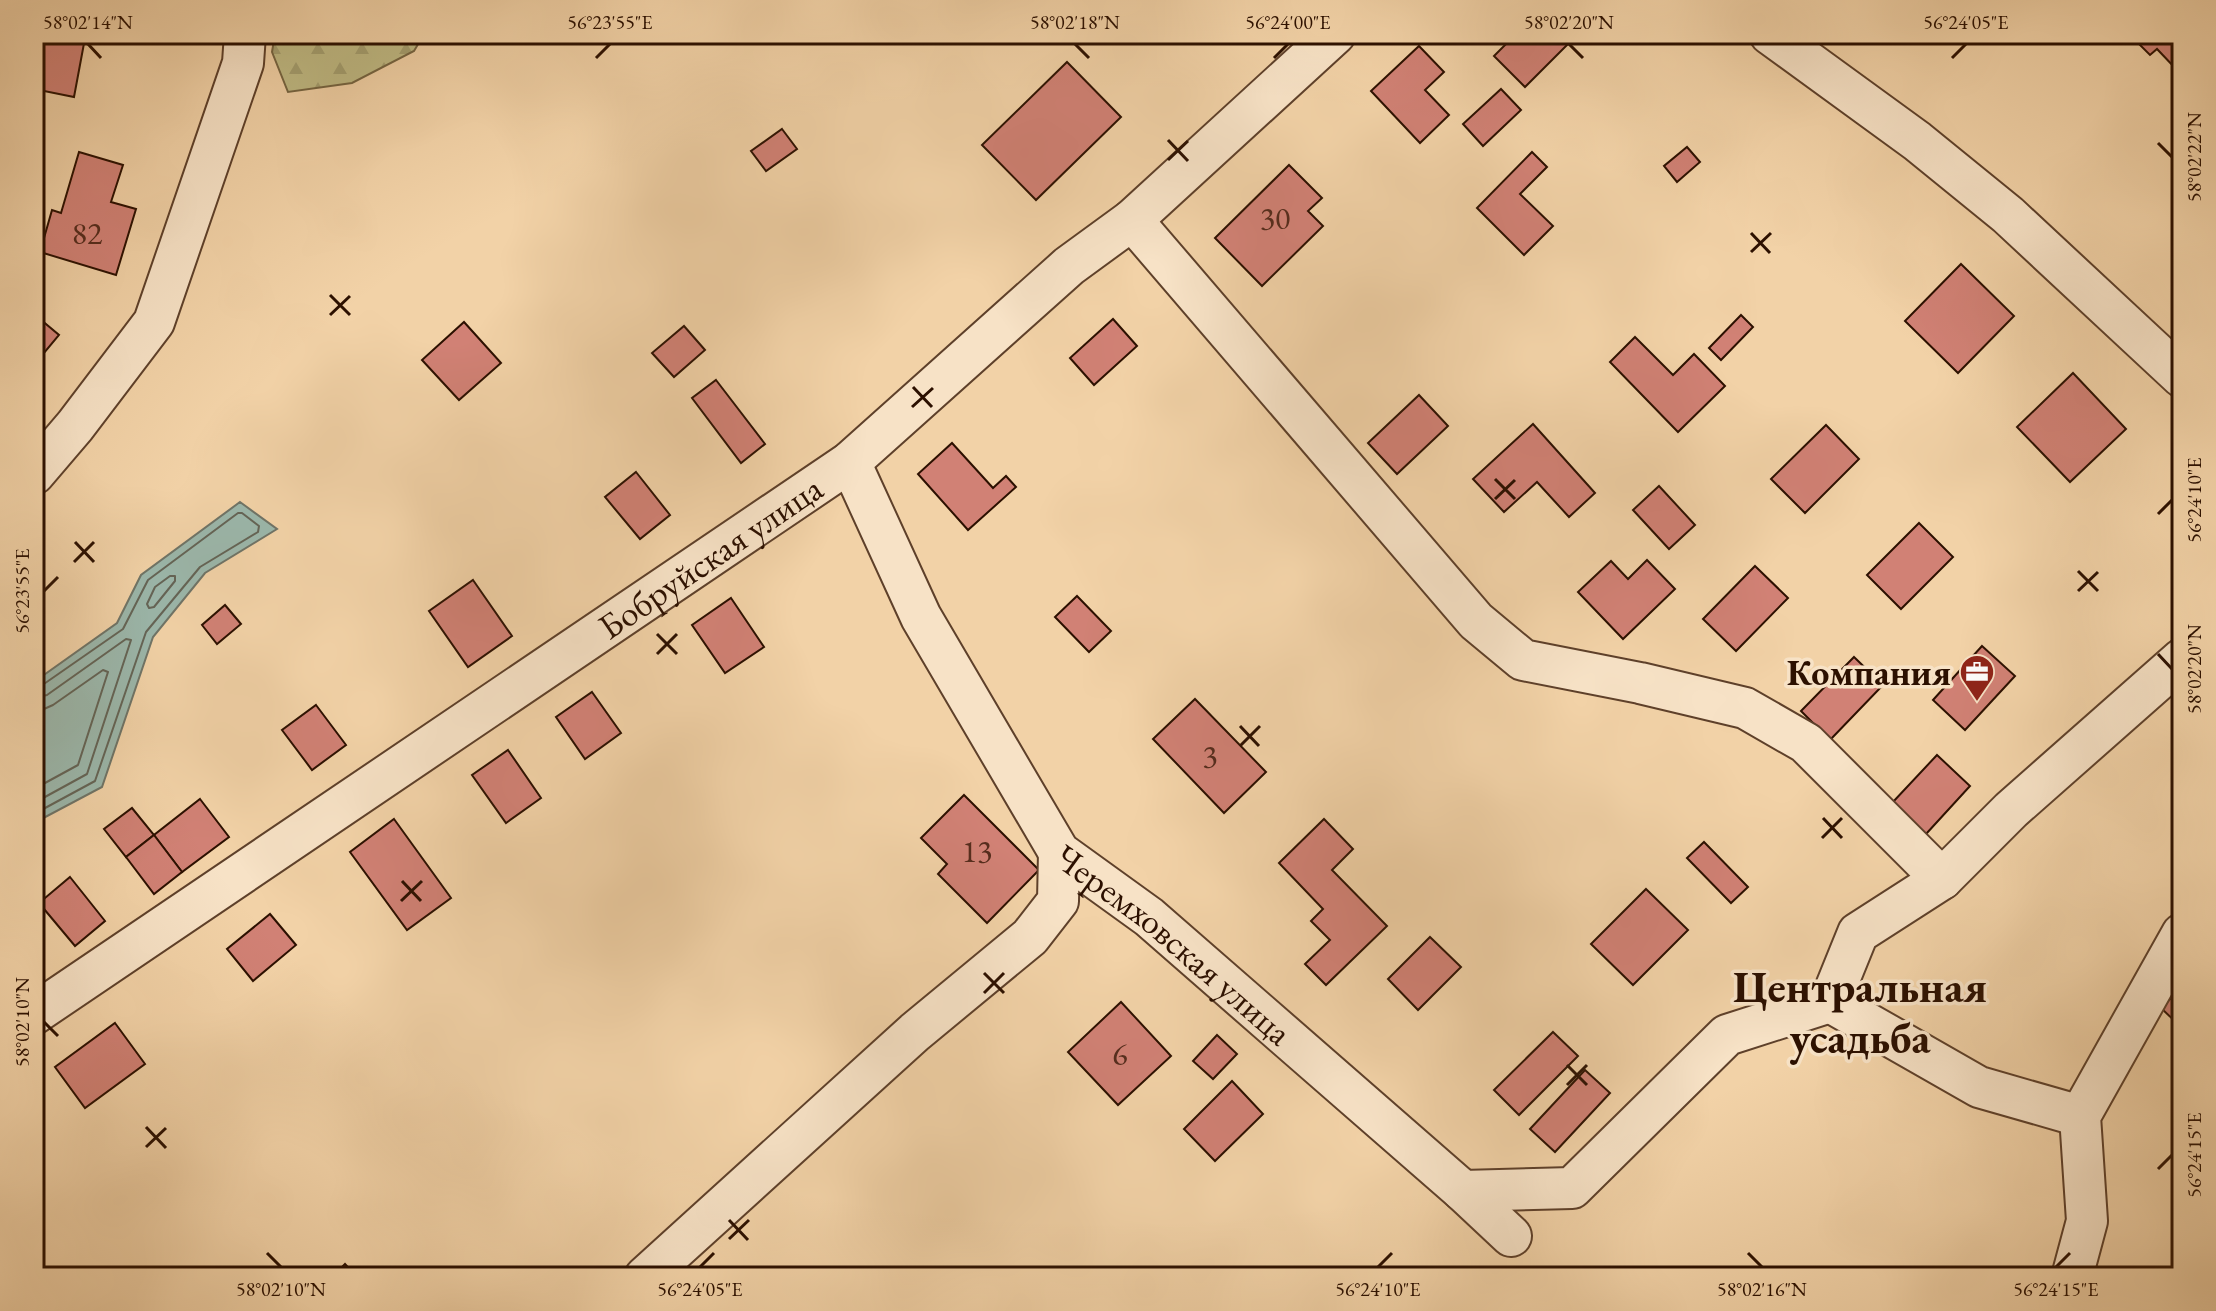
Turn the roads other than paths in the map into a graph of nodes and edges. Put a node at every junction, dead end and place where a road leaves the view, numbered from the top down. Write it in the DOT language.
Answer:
graph roads {
  1 [pos="245,34"];
  2 [pos="1335,34"];
  3 [pos="1770,34"];
  4 [pos="1132,220"];
  5 [pos="2182,377"];
  6 [pos="850,462"];
  7 [pos="34,474"];
  8 [pos="2182,659"];
  9 [pos="1059,852"];
  10 [pos="1942,879"];
  11 [pos="2182,934"];
  12 [pos="1830,1002"];
  13 [pos="34,1014"];
  14 [pos="2080,1116"];
  15 [pos="1463,1191"];
  16 [pos="1511,1236"];
  17 [pos="645,1277"];
  18 [pos="2072,1277"];
  1 -- 7 [label="street"];
  2 -- 4 [label="street, Бобруйская улица"];
  3 -- 5 [label="street"];
  4 -- 6 [label="street, Бобруйская улица"];
  4 -- 10 [label="street"];
  6 -- 9 [label="street, Черемховская улица"];
  6 -- 13 [label="street, Бобруйская улица"];
  8 -- 10 [label="street"];
  9 -- 15 [label="street, Черемховская улица"];
  9 -- 17 [label="street"];
  10 -- 12 [label="street"];
  11 -- 14 [label="street"];
  12 -- 14 [label="street"];
  12 -- 15 [label="street"];
  14 -- 18 [label="street"];
  15 -- 16 [label="street, Черемховская улица"];
}
